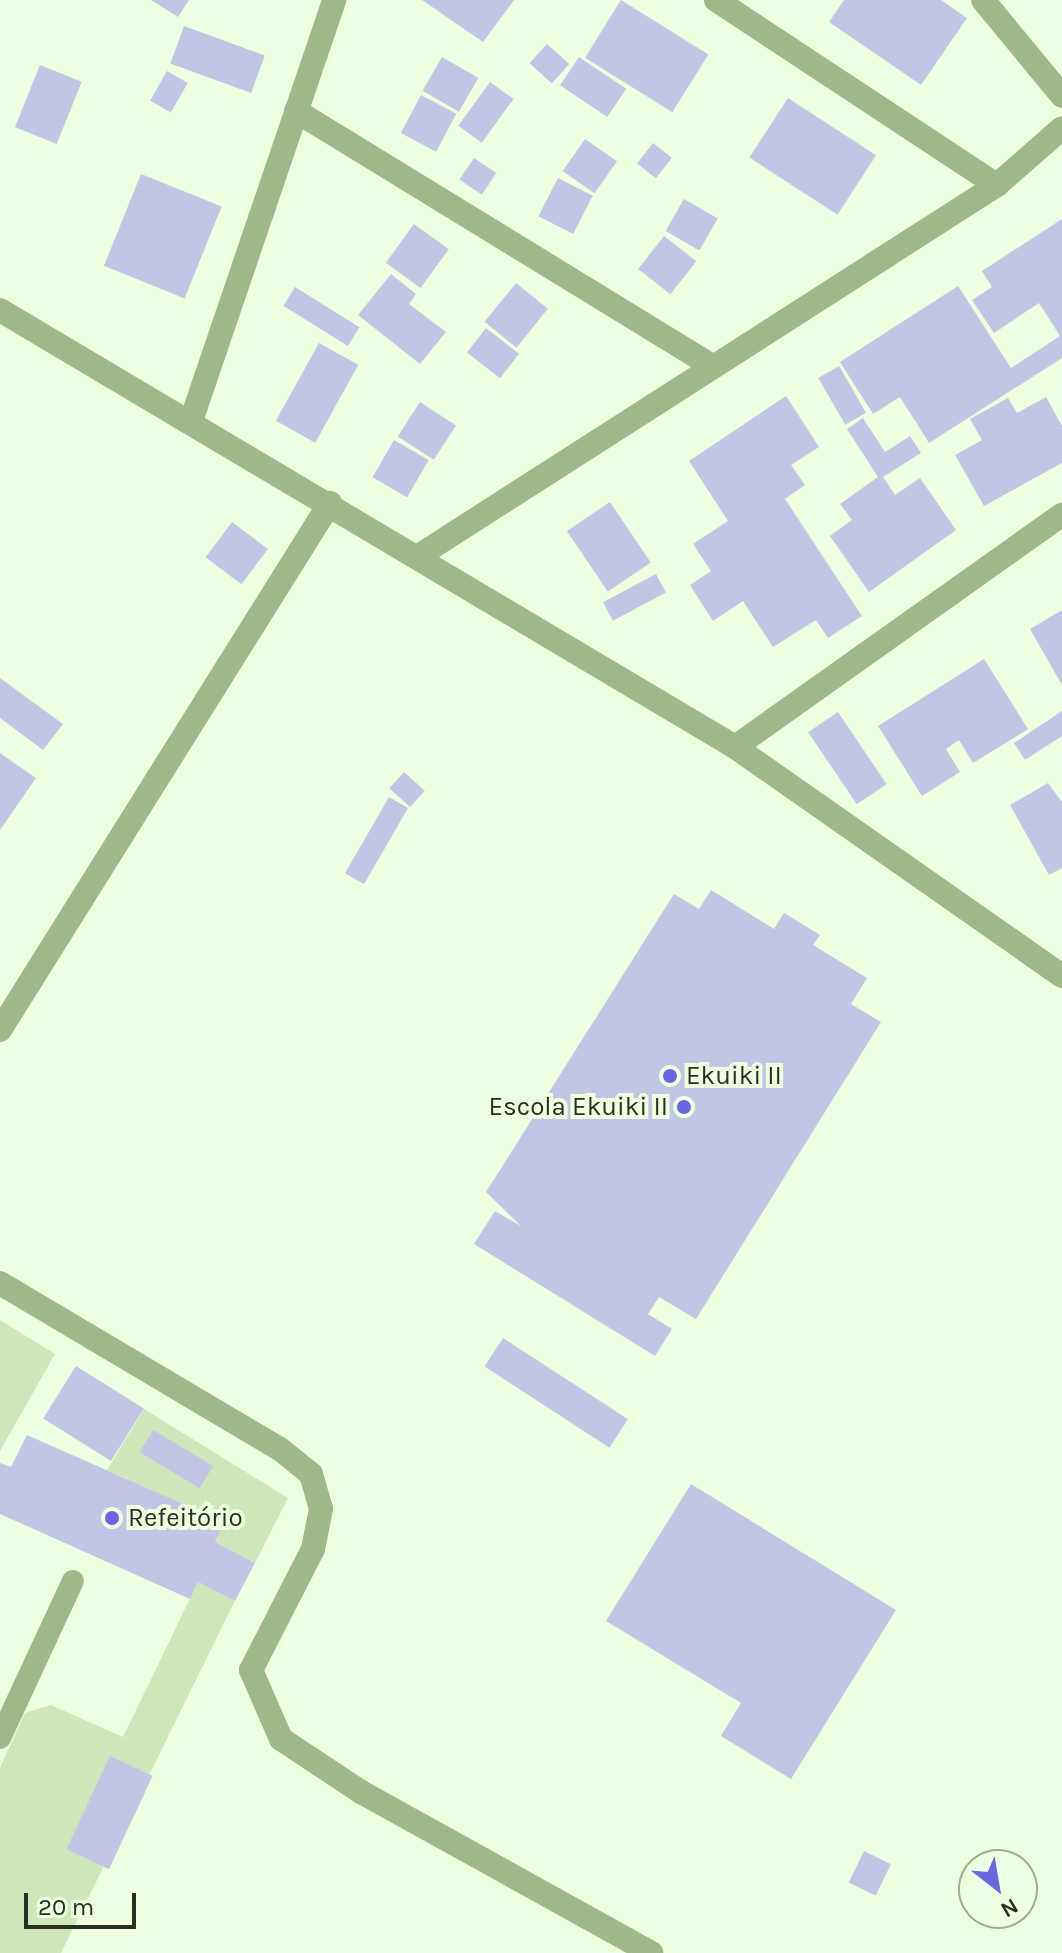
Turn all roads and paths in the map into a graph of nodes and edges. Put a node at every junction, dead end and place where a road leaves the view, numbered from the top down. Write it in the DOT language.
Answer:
graph roads {
  1 [pos="334,0"];
  2 [pos="716,0"];
  3 [pos="983,0"];
  4 [pos="1062,96"];
  5 [pos="296,111"];
  6 [pos="1062,128"];
  7 [pos="997,185"];
  8 [pos="0,310"];
  9 [pos="713,367"];
  10 [pos="191,421"];
  11 [pos="330,503"];
  12 [pos="1062,515"];
  13 [pos="417,557"];
  14 [pos="735,747"];
  15 [pos="1055,964"];
  16 [pos="0,1030"];
  17 [pos="0,1283"];
  18 [pos="73,1581"];
  19 [pos="0,1738"];
  20 [pos="651,1953"];
  1 -- 5 [label="street"];
  2 -- 7 [label="street"];
  3 -- 4 [label="street"];
  5 -- 9 [label="street"];
  5 -- 10 [label="street"];
  6 -- 7 [label="street"];
  7 -- 9 [label="street"];
  8 -- 10 [label="street"];
  9 -- 13 [label="street"];
  10 -- 11 [label="street"];
  11 -- 13 [label="street"];
  11 -- 16 [label="street"];
  12 -- 14 [label="street"];
  13 -- 14 [label="street"];
  14 -- 15 [label="street"];
  17 -- 20 [label="street"];
  18 -- 19 [label="lane"];
}
